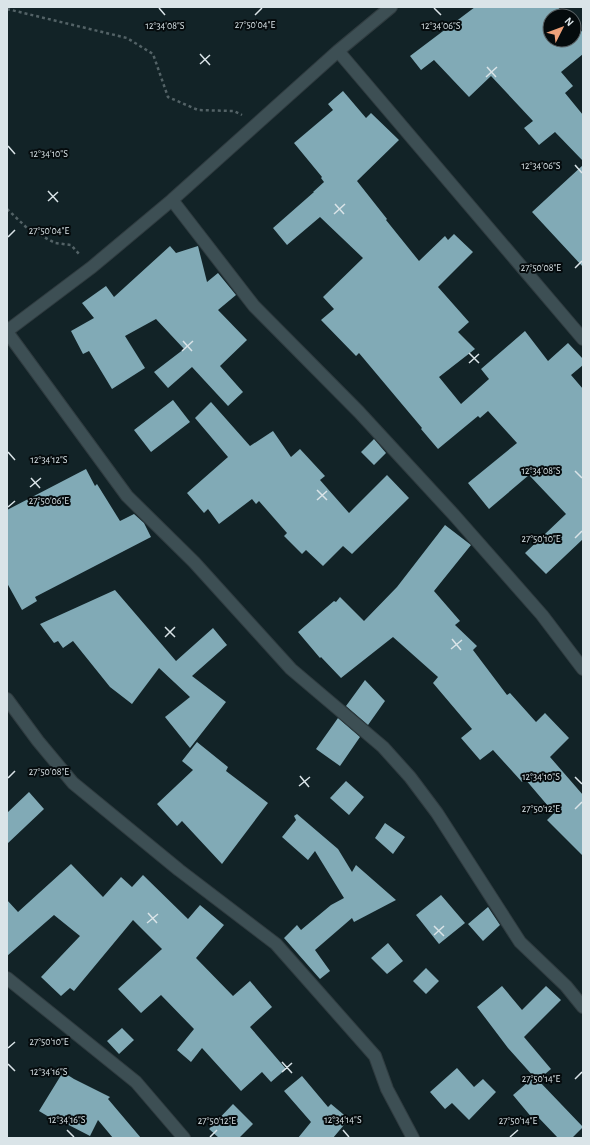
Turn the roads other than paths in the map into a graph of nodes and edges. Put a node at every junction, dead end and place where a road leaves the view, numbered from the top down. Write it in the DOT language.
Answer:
graph roads {
  1 [pos="391,7"];
  2 [pos="338,51"];
  3 [pos="172,200"];
  4 [pos="7,332"];
  5 [pos="583,339"];
  6 [pos="583,669"];
  7 [pos="7,699"];
  8 [pos="7,978"];
  9 [pos="583,1007"];
  10 [pos="184,1138"];
  11 [pos="413,1138"];
  1 -- 2 [label="street"];
  2 -- 3 [label="street"];
  2 -- 5 [label="street"];
  3 -- 4 [label="street"];
  3 -- 6 [label="street"];
  4 -- 9 [label="street"];
  7 -- 11 [label="street"];
  8 -- 10 [label="street"];
}
